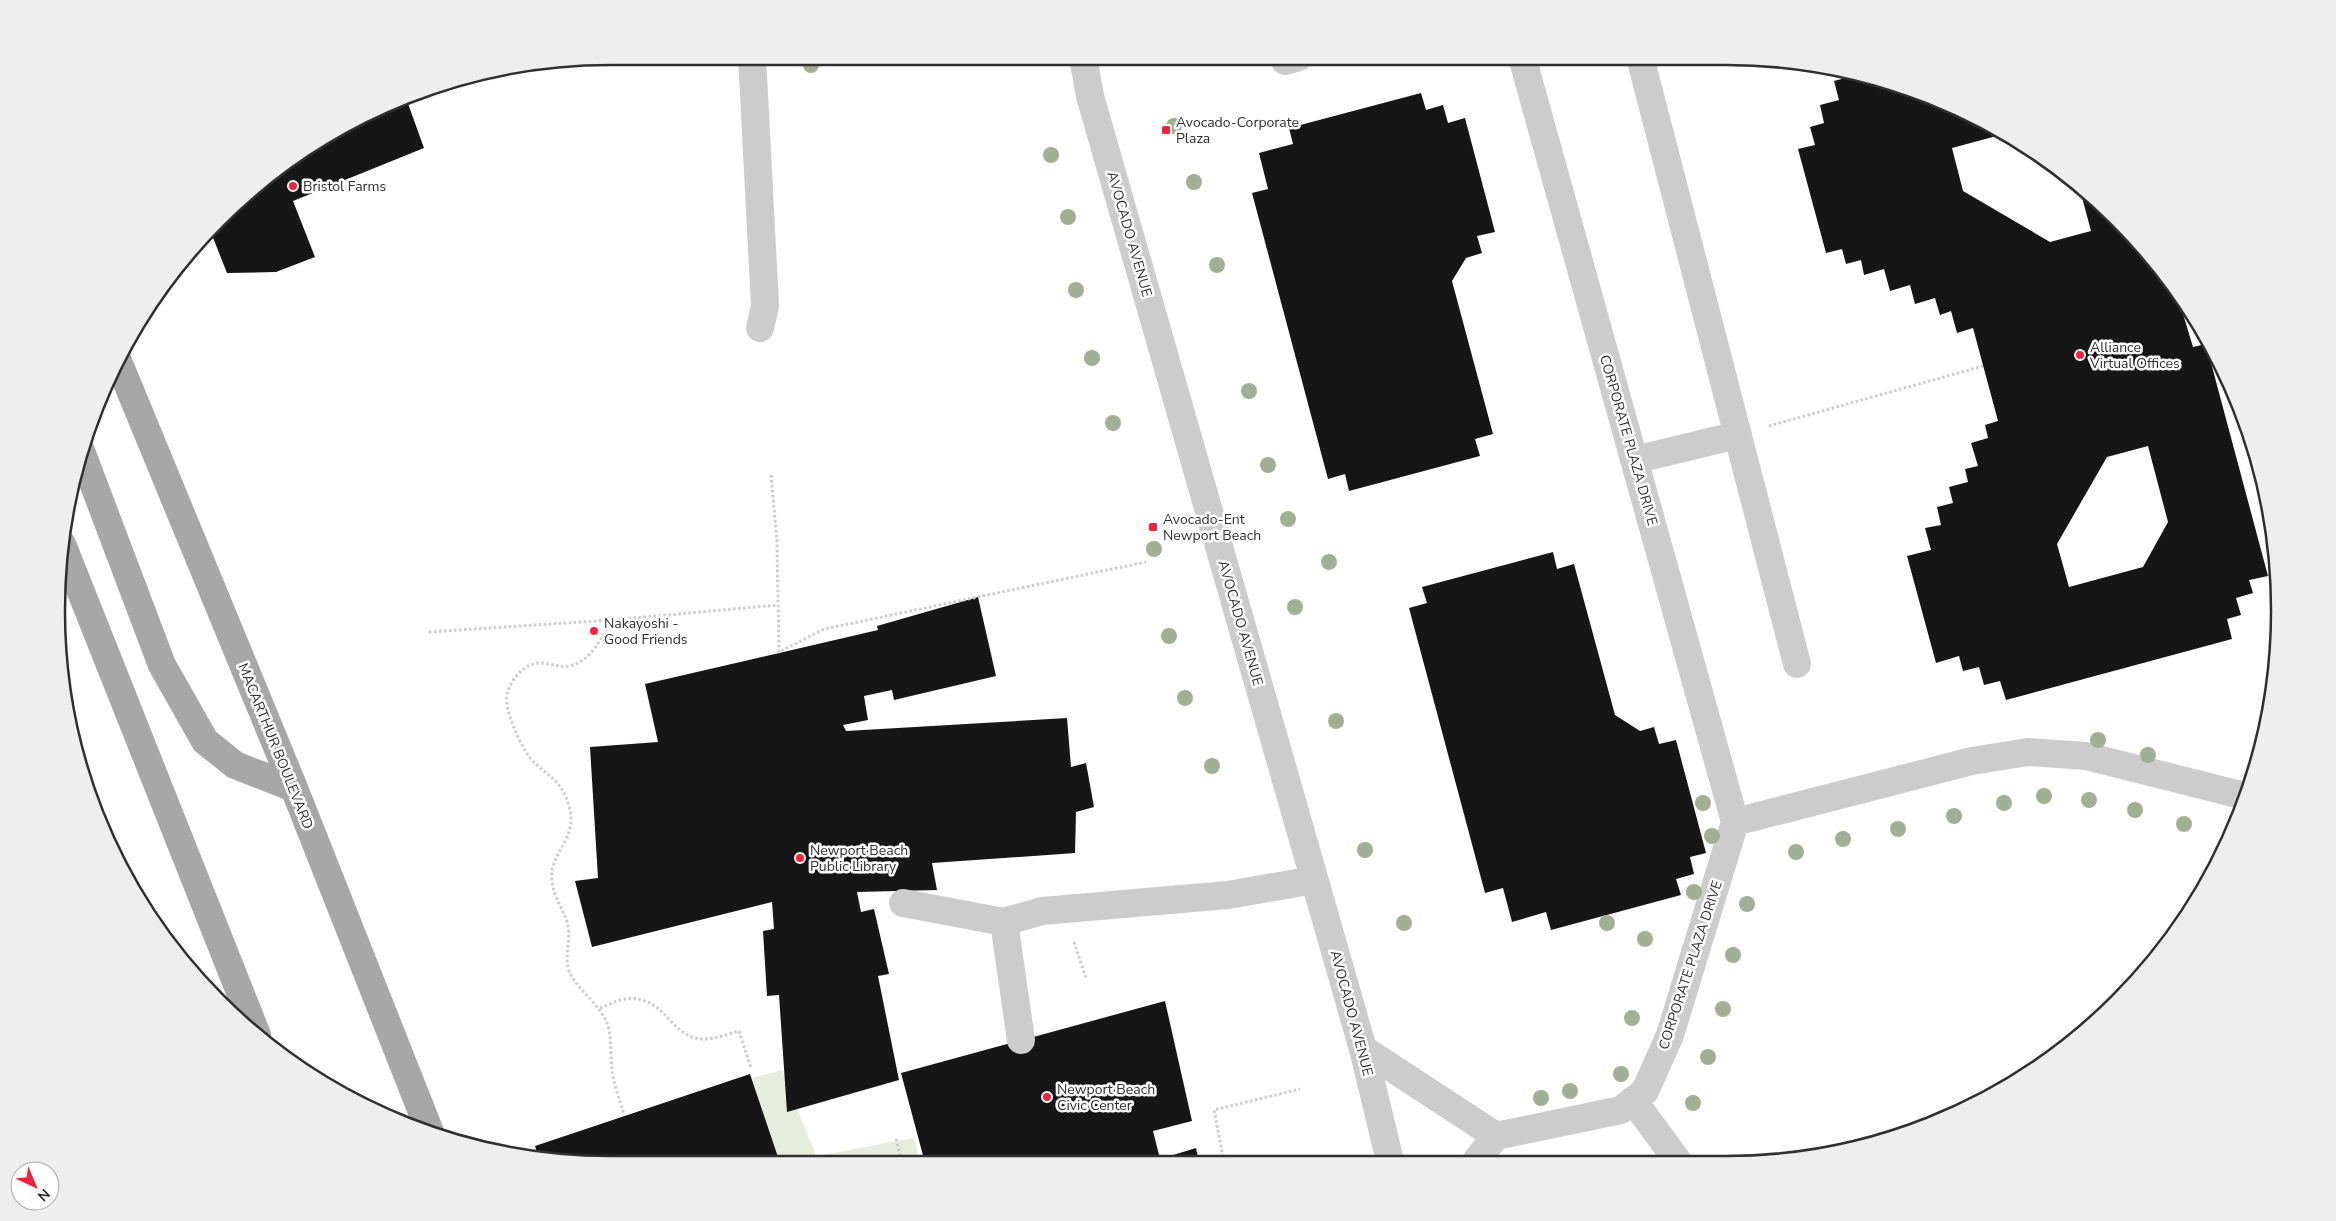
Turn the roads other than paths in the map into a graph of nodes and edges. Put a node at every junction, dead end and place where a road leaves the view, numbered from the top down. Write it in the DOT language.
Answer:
graph roads {
  1 [pos="752,65"];
  2 [pos="1084,65"];
  3 [pos="1524,65"];
  4 [pos="1642,65"];
  5 [pos="760,328"];
  6 [pos="121,369"];
  7 [pos="1738,435"];
  8 [pos="1634,460"];
  9 [pos="86,463"];
  10 [pos="68,559"];
  11 [pos="1797,664"];
  12 [pos="294,788"];
  13 [pos="2239,794"];
  14 [pos="1735,822"];
  15 [pos="1314,880"];
  16 [pos="903,903"];
  17 [pos="1004,922"];
  18 [pos="252,1022"];
  19 [pos="1022,1040"];
  20 [pos="1363,1049"];
  21 [pos="1633,1100"];
  22 [pos="427,1124"];
  23 [pos="1496,1136"];
  24 [pos="1389,1156"];
  25 [pos="1480,1156"];
  26 [pos="1674,1156"];
  1 -- 5 [label="street"];
  2 -- 15 [label="street, AVOCADO AVENUE"];
  3 -- 8 [label="street, CORPORATE PLAZA DRIVE"];
  4 -- 7 [label="street"];
  6 -- 12 [label="main road, MACARTHUR BOULEVARD"];
  7 -- 8 [label="street"];
  7 -- 11 [label="street"];
  8 -- 14 [label="street, CORPORATE PLAZA DRIVE"];
  9 -- 12 [label="main road"];
  10 -- 18 [label="main road"];
  12 -- 22 [label="main road, MACARTHUR BOULEVARD"];
  13 -- 14 [label="street"];
  14 -- 21 [label="street, CORPORATE PLAZA DRIVE"];
  15 -- 17 [label="street"];
  15 -- 20 [label="street, AVOCADO AVENUE"];
  16 -- 17 [label="street"];
  17 -- 19 [label="street"];
  20 -- 23 [label="street"];
  20 -- 24 [label="street, AVOCADO AVENUE"];
  21 -- 23 [label="street, CORPORATE PLAZA DRIVE"];
  21 -- 26 [label="street"];
  23 -- 25 [label="street"];
}
